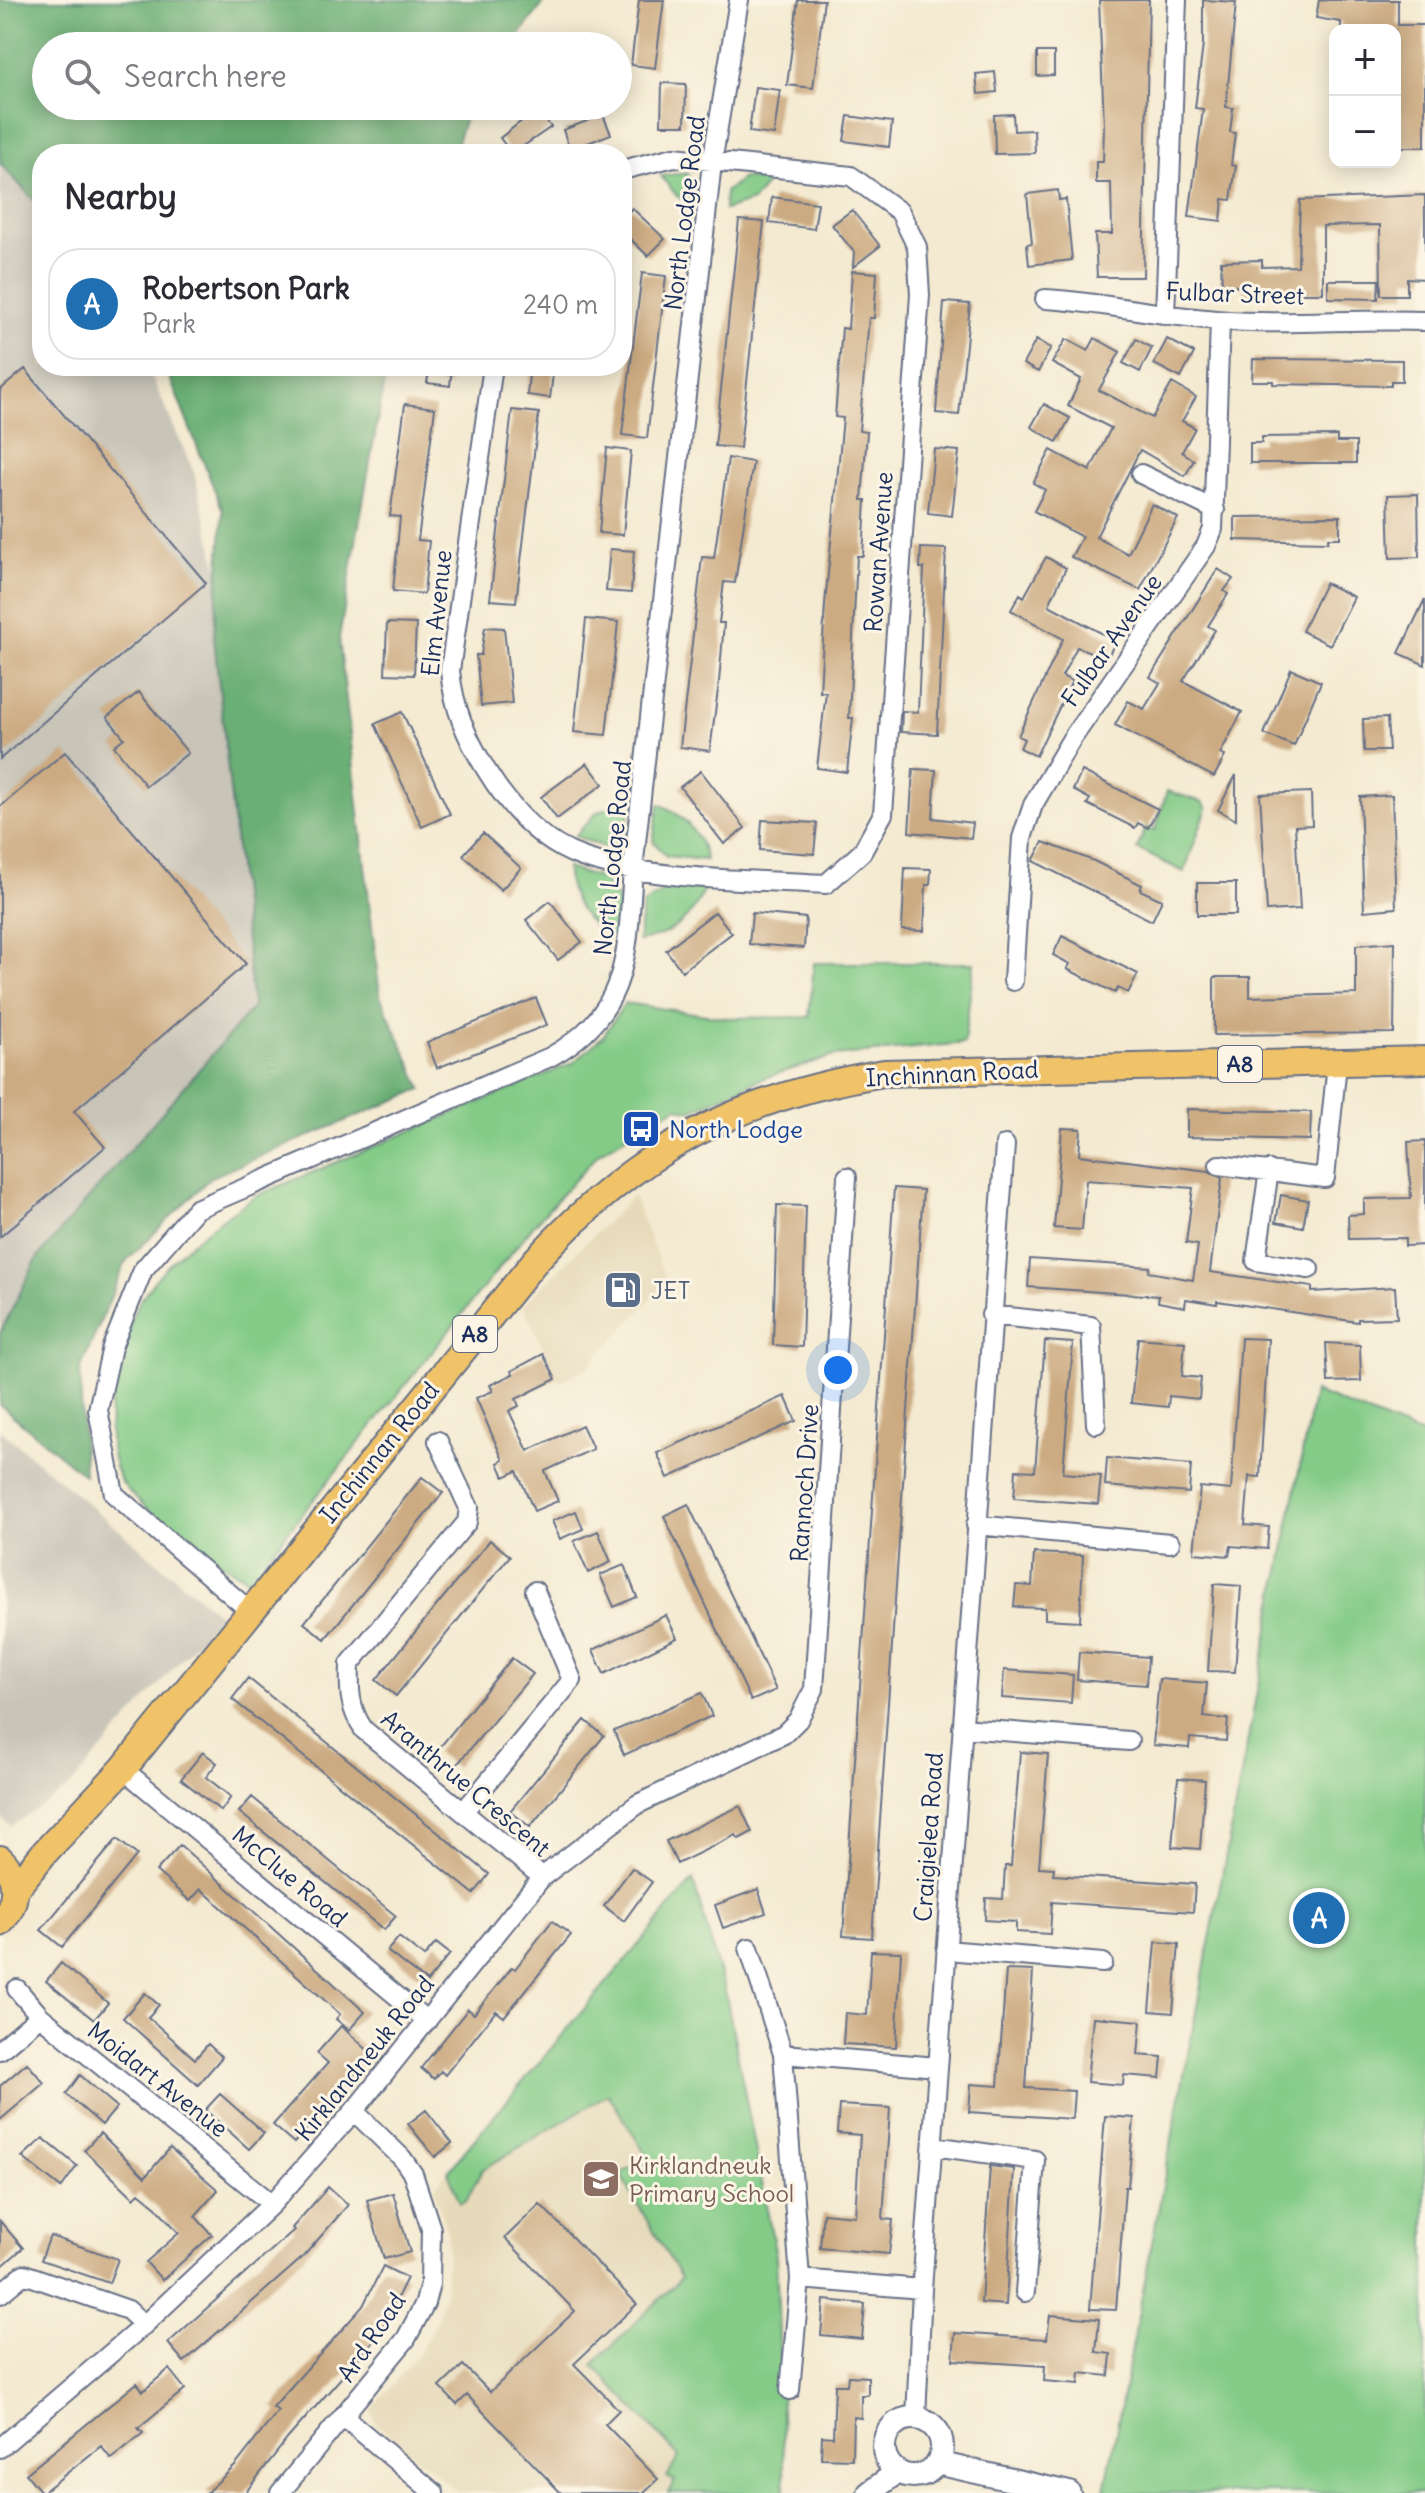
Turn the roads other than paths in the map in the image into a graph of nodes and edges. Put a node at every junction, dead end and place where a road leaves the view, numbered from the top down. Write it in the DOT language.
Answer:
graph roads {
  1 [pos="739,0"];
  2 [pos="1177,0"];
  3 [pos="712,163"];
  4 [pos="632,168"];
  5 [pos="1045,299"];
  6 [pos="1165,315"];
  7 [pos="1220,321"];
  8 [pos="1425,321"];
  9 [pos="492,376"];
  10 [pos="1141,474"];
  11 [pos="1215,510"];
  12 [pos="633,869"];
  13 [pos="1013,981"];
  14 [pos="1425,1060"];
  15 [pos="1337,1064"];
  16 [pos="1005,1145"];
  17 [pos="1219,1165"];
  18 [pos="1269,1170"];
  19 [pos="847,1177"];
  20 [pos="1309,1269"];
  21 [pos="991,1315"];
  22 [pos="1096,1424"];
  23 [pos="438,1441"];
  24 [pos="976,1525"];
  25 [pos="1170,1543"];
  26 [pos="535,1591"];
  27 [pos="250,1611"];
  28 [pos="962,1728"];
  29 [pos="784,1734"];
  30 [pos="1129,1741"];
  31 [pos="123,1769"];
  32 [pos="464,1811"];
  33 [pos="45,1852"];
  34 [pos="2,1860"];
  35 [pos="542,1877"];
  36 [pos="15,1889"];
  37 [pos="0,1923"];
  38 [pos="749,1948"];
  39 [pos="946,1950"];
  40 [pos="1103,1963"];
  41 [pos="17,1989"];
  42 [pos="40,2016"];
  43 [pos="427,2021"];
  44 [pos="0,2050"];
  45 [pos="783,2054"];
  46 [pos="938,2067"];
  47 [pos="354,2111"];
  48 [pos="933,2146"];
  49 [pos="272,2204"];
  50 [pos="800,2279"];
  51 [pos="922,2289"];
  52 [pos="1025,2292"];
  53 [pos="0,2294"];
  54 [pos="144,2325"];
  55 [pos="790,2390"];
  56 [pos="344,2417"];
  57 [pos="916,2418"];
  58 [pos="0,2448"];
  59 [pos="937,2463"];
  60 [pos="897,2472"];
  61 [pos="280,2493"];
  62 [pos="434,2493"];
  63 [pos="869,2493"];
  64 [pos="1069,2493"];
  1 -- 3 [label="street, North Lodge Road"];
  2 -- 6 [label="street"];
  3 -- 4 [label="street"];
  3 -- 12 [label="street, North Lodge Road"];
  3 -- 12 [label="street, Rowan Avenue"];
  5 -- 6 [label="street, Fulbar Street"];
  6 -- 7 [label="street, Fulbar Street"];
  7 -- 8 [label="street, Fulbar Street"];
  7 -- 11 [label="street, Fulbar Avenue"];
  9 -- 12 [label="street, Elm Avenue"];
  10 -- 11 [label="street"];
  11 -- 13 [label="street, Fulbar Avenue"];
  12 -- 27 [label="street, North Lodge Road"];
  14 -- 15 [label="main road, Inchinnan Road / A8"];
  15 -- 18 [label="street"];
  15 -- 27 [label="main road, Inchinnan Road / A8"];
  16 -- 21 [label="street, Craigielea Road"];
  17 -- 18 [label="street"];
  18 -- 20 [label="street"];
  19 -- 29 [label="street, Rannoch Drive"];
  21 -- 22 [label="street"];
  21 -- 24 [label="street, Craigielea Road"];
  23 -- 32 [label="street, Aranthrue Crescent"];
  24 -- 25 [label="street"];
  24 -- 28 [label="street, Craigielea Road"];
  26 -- 32 [label="street"];
  27 -- 31 [label="main road, Inchinnan Road / A8"];
  28 -- 30 [label="street, Craigielea Road"];
  28 -- 39 [label="street, Craigielea Road"];
  29 -- 35 [label="street, Kirklandneuk Road"];
  31 -- 33 [label="main road, Inchinnan Road / A8"];
  31 -- 43 [label="street, McClue Road"];
  32 -- 35 [label="street, Aranthrue Crescent"];
  33 -- 34 [label="main road"];
  33 -- 36 [label="main road, Inchinnan Road / A8"];
  34 -- 36 [label="main road"];
  35 -- 43 [label="street, Kirklandneuk Road"];
  36 -- 37 [label="main road, Inchinnan Road"];
  38 -- 45 [label="street"];
  39 -- 40 [label="street, Craigielea Road"];
  39 -- 46 [label="street, Craigielea Road"];
  41 -- 42 [label="street, Moidart Avenue"];
  42 -- 44 [label="street"];
  42 -- 49 [label="street, Moidart Avenue"];
  43 -- 47 [label="street, Kirklandneuk Road"];
  45 -- 46 [label="street"];
  45 -- 50 [label="street"];
  46 -- 48 [label="street, Craigielea Road"];
  47 -- 49 [label="street, Kirklandneuk Road"];
  47 -- 56 [label="street, Ard Road"];
  48 -- 51 [label="street, Craigielea Road"];
  48 -- 52 [label="street"];
  49 -- 54 [label="street, Kirklandneuk Road"];
  50 -- 51 [label="street"];
  50 -- 55 [label="street"];
  51 -- 57 [label="street, Craigielea Road"];
  53 -- 54 [label="street"];
  54 -- 58 [label="street, Kirklandneuk Road"];
  56 -- 61 [label="street, Ard Road"];
  56 -- 62 [label="street"];
  57 -- 59 [label="street"];
  57 -- 60 [label="street"];
  59 -- 60 [label="street"];
  59 -- 64 [label="street"];
  60 -- 63 [label="street"];
}
